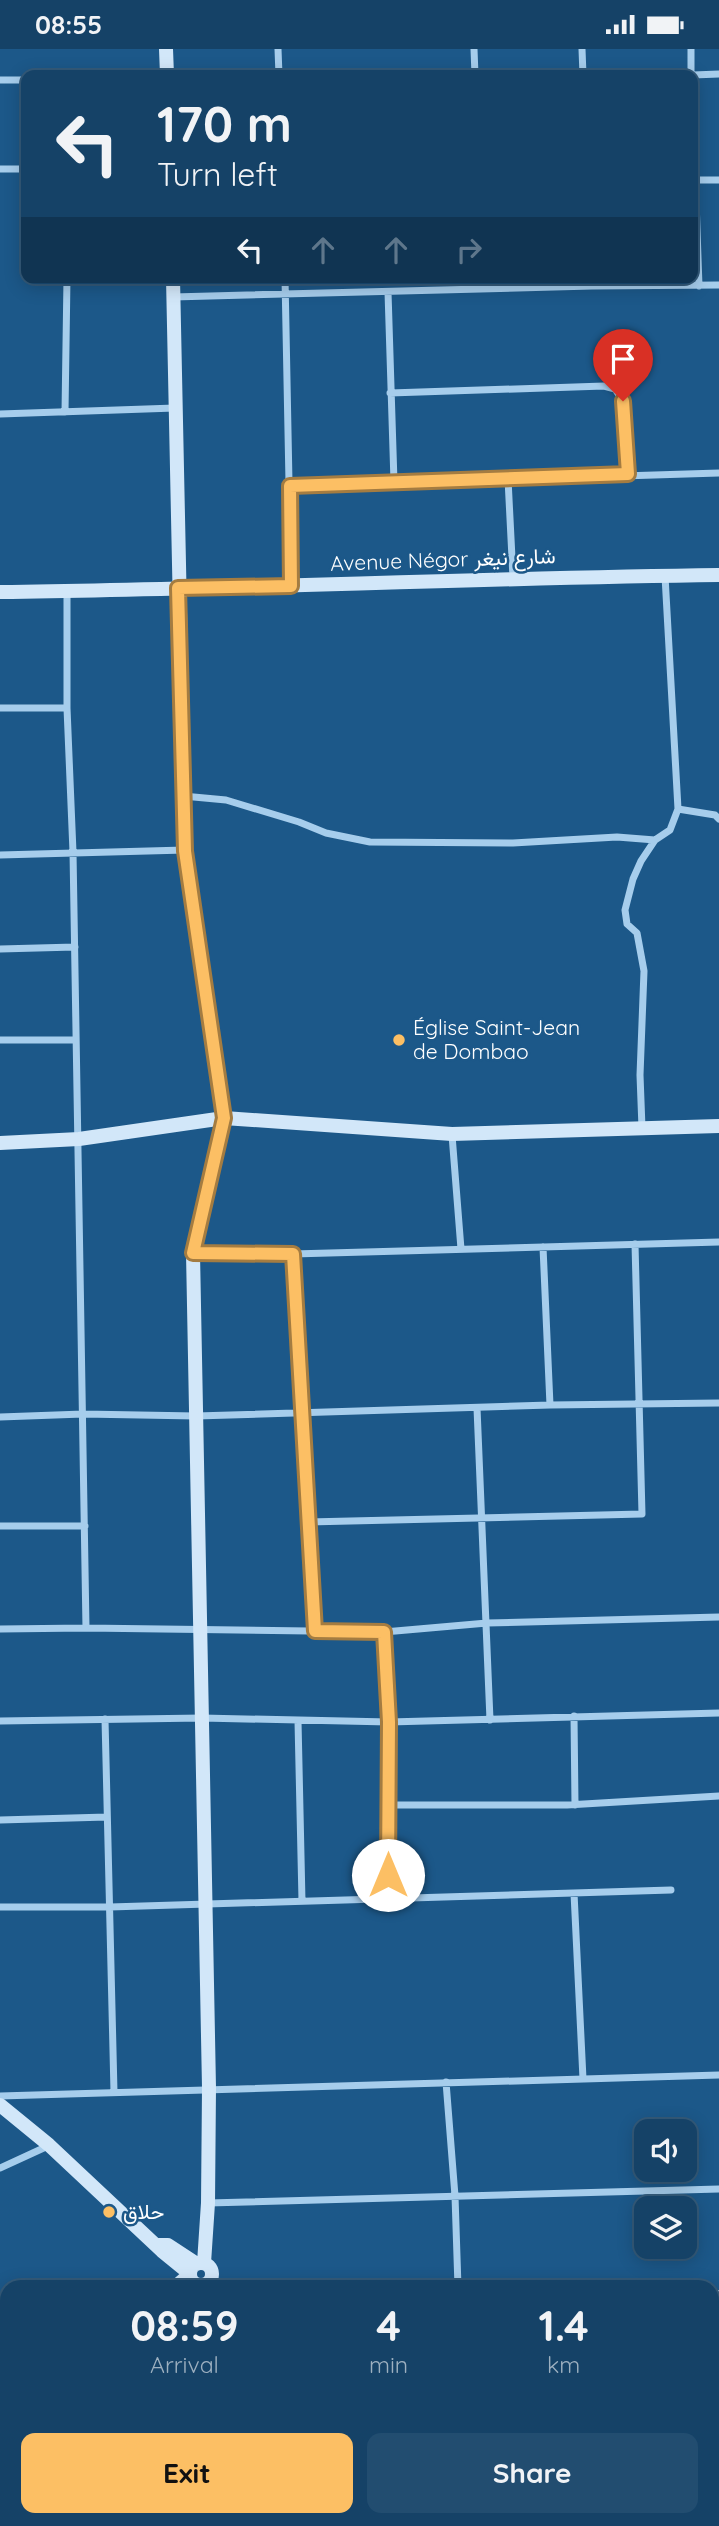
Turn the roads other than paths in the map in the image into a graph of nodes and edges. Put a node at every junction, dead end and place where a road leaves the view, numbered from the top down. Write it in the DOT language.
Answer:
graph roads {
  1 [pos="166,49"];
  2 [pos="278,49"];
  3 [pos="474,49"];
  4 [pos="582,49"];
  5 [pos="691,49"];
  6 [pos="167,70"];
  7 [pos="279,70"];
  8 [pos="475,70"];
  9 [pos="583,70"];
  10 [pos="692,70"];
  11 [pos="719,74"];
  12 [pos="698,75"];
  13 [pos="21,80"];
  14 [pos="0,81"];
  15 [pos="0,169"];
  16 [pos="21,169"];
  17 [pos="698,180"];
  18 [pos="719,180"];
  19 [pos="698,251"];
  20 [pos="66,284"];
  21 [pos="173,284"];
  22 [pos="285,284"];
  23 [pos="481,284"];
  24 [pos="560,284"];
  25 [pos="646,284"];
  26 [pos="719,285"];
  27 [pos="699,286"];
  28 [pos="481,289"];
  29 [pos="388,292"];
  30 [pos="285,296"];
  31 [pos="173,297"];
  32 [pos="390,393"];
  33 [pos="176,408"];
  34 [pos="65,412"];
  35 [pos="0,414"];
  36 [pos="719,473"];
  37 [pos="628,474"];
  38 [pos="508,479"];
  39 [pos="394,482"];
  40 [pos="290,486"];
  41 [pos="719,575"];
  42 [pos="665,576"];
  43 [pos="513,578"];
  44 [pos="291,586"];
  45 [pos="178,588"];
  46 [pos="67,591"];
  47 [pos="0,592"];
  48 [pos="0,708"];
  49 [pos="67,708"];
  50 [pos="183,796"];
  51 [pos="678,809"];
  52 [pos="719,819"];
  53 [pos="655,841"];
  54 [pos="185,851"];
  55 [pos="73,852"];
  56 [pos="0,855"];
  57 [pos="75,947"];
  58 [pos="0,949"];
  59 [pos="0,1040"];
  60 [pos="76,1040"];
  61 [pos="224,1118"];
  62 [pos="719,1126"];
  63 [pos="642,1129"];
  64 [pos="452,1134"];
  65 [pos="79,1139"];
  66 [pos="0,1143"];
  67 [pos="719,1242"];
  68 [pos="635,1244"];
  69 [pos="543,1247"];
  70 [pos="461,1249"];
  71 [pos="193,1253"];
  72 [pos="293,1254"];
  73 [pos="719,1403"];
  74 [pos="551,1405"];
  75 [pos="639,1405"];
  76 [pos="477,1408"];
  77 [pos="83,1414"];
  78 [pos="301,1414"];
  79 [pos="196,1416"];
  80 [pos="0,1417"];
  81 [pos="483,1518"];
  82 [pos="308,1522"];
  83 [pos="0,1526"];
  84 [pos="85,1526"];
  85 [pos="719,1617"];
  86 [pos="487,1623"];
  87 [pos="86,1628"];
  88 [pos="0,1629"];
  89 [pos="201,1630"];
  90 [pos="315,1631"];
  91 [pos="384,1632"];
  92 [pos="719,1713"];
  93 [pos="574,1716"];
  94 [pos="202,1718"];
  95 [pos="105,1719"];
  96 [pos="490,1720"];
  97 [pos="0,1721"];
  98 [pos="298,1721"];
  99 [pos="389,1722"];
  100 [pos="719,1796"];
  101 [pos="388,1805"];
  102 [pos="575,1805"];
  103 [pos="107,1817"];
  104 [pos="0,1821"];
  105 [pos="671,1890"];
  106 [pos="574,1893"];
  107 [pos="388,1898"];
  108 [pos="302,1901"];
  109 [pos="205,1904"];
  110 [pos="0,1907"];
  111 [pos="110,1907"];
  112 [pos="719,2075"];
  113 [pos="583,2079"];
  114 [pos="446,2082"];
  115 [pos="209,2088"];
  116 [pos="114,2092"];
  117 [pos="0,2096"];
  118 [pos="0,2105"];
  119 [pos="49,2145"];
  120 [pos="0,2168"];
  121 [pos="719,2189"];
  122 [pos="455,2196"];
  123 [pos="208,2203"];
  124 [pos="200,2277"];
  125 [pos="458,2280"];
  1 -- 6 [label="street"];
  2 -- 7 [label="street"];
  3 -- 8 [label="street"];
  4 -- 9 [label="street"];
  5 -- 10 [label="street"];
  11 -- 12 [label="street"];
  13 -- 14 [label="street"];
  15 -- 16 [label="street"];
  17 -- 18 [label="street"];
  19 -- 27 [label="street"];
  20 -- 34 [label="street"];
  21 -- 31 [label="street"];
  22 -- 30 [label="street"];
  23 -- 28 [label="street"];
  24 -- 28 [label="street"];
  25 -- 27 [label="street"];
  26 -- 27 [label="street"];
  28 -- 29 [label="street"];
  29 -- 30 [label="street"];
  29 -- 32 [label="street"];
  30 -- 31 [label="street"];
  30 -- 40 [label="street"];
  31 -- 33 [label="street"];
  32 -- 37 [label="street"];
  32 -- 39 [label="street"];
  33 -- 34 [label="street"];
  33 -- 45 [label="street"];
  34 -- 35 [label="street"];
  36 -- 37 [label="street"];
  37 -- 38 [label="street"];
  38 -- 39 [label="street"];
  38 -- 43 [label="street"];
  39 -- 40 [label="street"];
  40 -- 44 [label="street"];
  41 -- 42 [label="street, Avenue Négor شارع نيغر"];
  42 -- 43 [label="street, Avenue Négor شارع نيغر"];
  42 -- 51 [label="street"];
  43 -- 44 [label="street, Avenue Négor شارع نيغر"];
  44 -- 45 [label="street, Avenue Négor شارع نيغر"];
  45 -- 46 [label="street, Avenue Négor شارع نيغر"];
  45 -- 50 [label="street"];
  46 -- 47 [label="street, Avenue Négor شارع نيغر"];
  46 -- 49 [label="street"];
  48 -- 49 [label="street"];
  49 -- 55 [label="street"];
  50 -- 53 [label="street"];
  50 -- 54 [label="street"];
  51 -- 52 [label="street"];
  51 -- 53 [label="street"];
  53 -- 63 [label="street"];
  54 -- 55 [label="street"];
  54 -- 61 [label="street"];
  55 -- 56 [label="street"];
  55 -- 57 [label="street"];
  57 -- 58 [label="street"];
  57 -- 60 [label="street"];
  59 -- 60 [label="street"];
  60 -- 65 [label="street"];
  61 -- 64 [label="street"];
  61 -- 65 [label="street"];
  61 -- 71 [label="street"];
  62 -- 63 [label="street"];
  63 -- 64 [label="street"];
  64 -- 70 [label="street"];
  65 -- 66 [label="street"];
  65 -- 77 [label="street"];
  67 -- 68 [label="street"];
  68 -- 69 [label="street"];
  68 -- 75 [label="street"];
  69 -- 70 [label="street"];
  69 -- 74 [label="street"];
  70 -- 72 [label="street"];
  71 -- 72 [label="street"];
  71 -- 79 [label="street"];
  72 -- 78 [label="street"];
  73 -- 75 [label="street"];
  74 -- 75 [label="street"];
  74 -- 76 [label="street"];
  75 -- 81 [label="street"];
  76 -- 78 [label="street"];
  76 -- 81 [label="street"];
  77 -- 79 [label="street"];
  77 -- 80 [label="street"];
  77 -- 84 [label="street"];
  78 -- 79 [label="street"];
  78 -- 82 [label="street"];
  79 -- 89 [label="street"];
  81 -- 82 [label="street"];
  81 -- 86 [label="street"];
  82 -- 90 [label="street"];
  83 -- 84 [label="street"];
  84 -- 87 [label="street"];
  85 -- 86 [label="street"];
  86 -- 91 [label="street"];
  86 -- 96 [label="street"];
  87 -- 88 [label="street"];
  87 -- 89 [label="street"];
  89 -- 90 [label="street"];
  89 -- 94 [label="street"];
  90 -- 91 [label="street"];
  91 -- 99 [label="street"];
  92 -- 93 [label="street"];
  93 -- 96 [label="street"];
  93 -- 102 [label="street"];
  94 -- 95 [label="street"];
  94 -- 98 [label="street"];
  94 -- 109 [label="street"];
  95 -- 97 [label="street"];
  95 -- 103 [label="street"];
  96 -- 99 [label="street"];
  98 -- 99 [label="street"];
  98 -- 108 [label="street"];
  99 -- 101 [label="street"];
  100 -- 102 [label="street"];
  101 -- 102 [label="street"];
  101 -- 107 [label="street"];
  103 -- 104 [label="street"];
  103 -- 111 [label="street"];
  105 -- 106 [label="street"];
  106 -- 107 [label="street"];
  106 -- 113 [label="street"];
  107 -- 108 [label="street"];
  108 -- 109 [label="street"];
  109 -- 111 [label="street"];
  109 -- 115 [label="street"];
  110 -- 111 [label="street"];
  111 -- 116 [label="street"];
  112 -- 113 [label="street"];
  113 -- 114 [label="street"];
  114 -- 115 [label="street"];
  114 -- 122 [label="street"];
  115 -- 116 [label="street"];
  115 -- 123 [label="street"];
  116 -- 117 [label="street"];
  118 -- 119 [label="street"];
  119 -- 120 [label="street"];
  119 -- 124 [label="street"];
  121 -- 122 [label="street"];
  122 -- 123 [label="street"];
  122 -- 125 [label="street"];
  123 -- 124 [label="street"];
}
